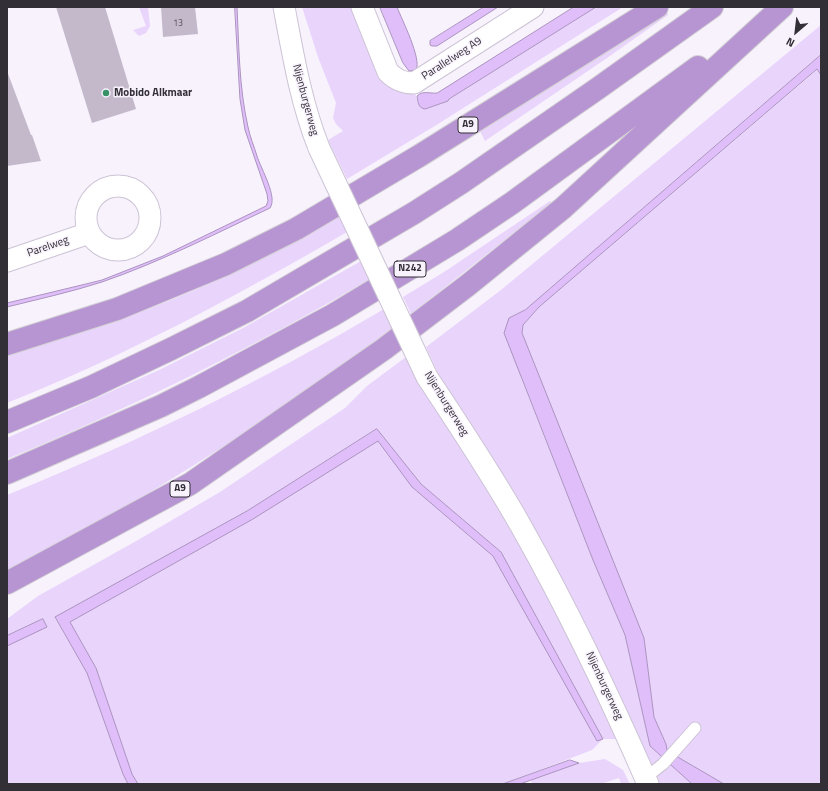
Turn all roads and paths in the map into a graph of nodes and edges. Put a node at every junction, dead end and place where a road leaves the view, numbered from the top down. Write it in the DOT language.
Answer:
graph roads {
  1 [pos="284,7"];
  2 [pos="362,7"];
  3 [pos="533,7"];
  4 [pos="657,7"];
  5 [pos="712,7"];
  6 [pos="781,7"];
  7 [pos="89,233"];
  8 [pos="7,261"];
  9 [pos="7,344"];
  10 [pos="7,422"];
  11 [pos="7,473"];
  12 [pos="7,583"];
  13 [pos="695,728"];
  14 [pos="647,781"];
  1 -- 14 [label="street, Nijenburgerweg, bridge"];
  2 -- 3 [label="street, Parallelweg A9"];
  4 -- 9 [label="highway, A9"];
  5 -- 10 [label="highway"];
  6 -- 11 [label="highway, N242"];
  6 -- 12 [label="highway, A9"];
  7 -- 8 [label="street, Parelweg"];
  13 -- 14 [label="lane"];
}
